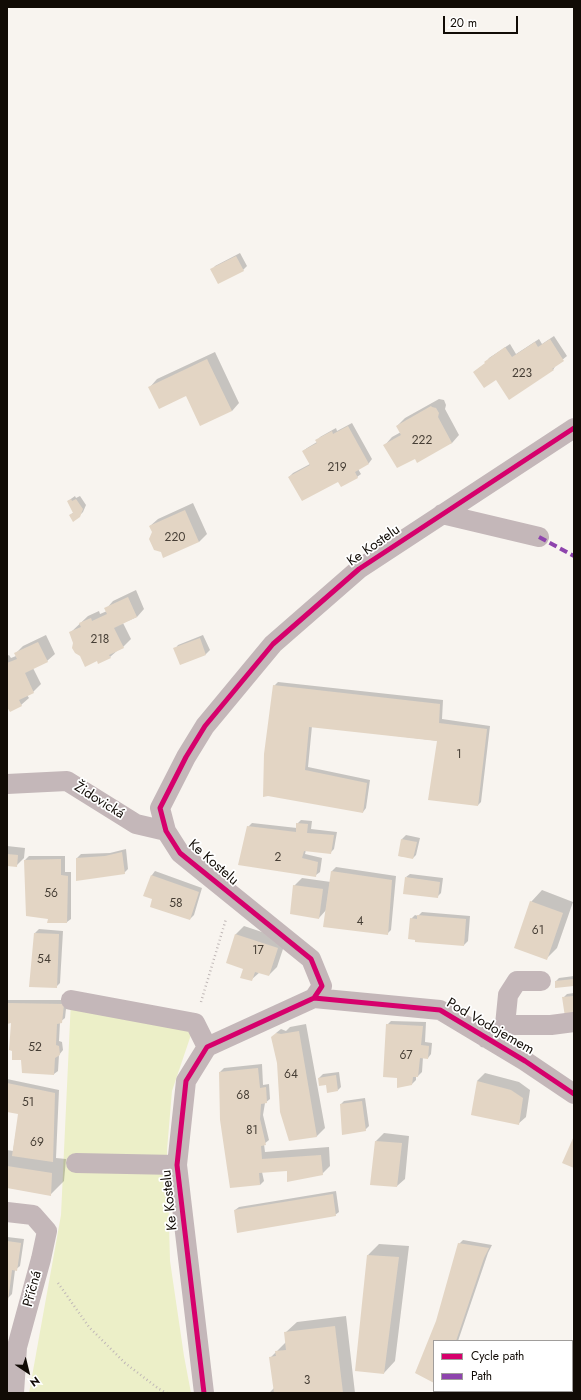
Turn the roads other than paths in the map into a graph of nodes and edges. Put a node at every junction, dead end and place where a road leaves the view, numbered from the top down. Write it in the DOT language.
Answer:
graph roads {
  1 [pos="574,428"];
  2 [pos="442,514"];
  3 [pos="539,537"];
  4 [pos="7,784"];
  5 [pos="166,831"];
  6 [pos="541,981"];
  7 [pos="314,998"];
  8 [pos="71,1000"];
  9 [pos="574,1022"];
  10 [pos="505,1025"];
  11 [pos="486,1038"];
  12 [pos="207,1047"];
  13 [pos="574,1094"];
  14 [pos="76,1163"];
  15 [pos="177,1165"];
  16 [pos="7,1212"];
  17 [pos="14,1393"];
  18 [pos="204,1393"];
  1 -- 2 [label="street, Ke Kostelu"];
  2 -- 3 [label="street"];
  2 -- 5 [label="street, Ke Kostelu"];
  4 -- 5 [label="street, Židovická"];
  5 -- 7 [label="street, Ke Kostelu"];
  6 -- 10 [label="street"];
  7 -- 11 [label="street, Pod Vodojemem"];
  7 -- 12 [label="street"];
  8 -- 12 [label="street"];
  9 -- 10 [label="street"];
  10 -- 11 [label="street"];
  11 -- 13 [label="street, Pod Vodojemem"];
  12 -- 15 [label="street, Ke Kostelu"];
  14 -- 15 [label="street"];
  15 -- 18 [label="street, Ke Kostelu"];
  16 -- 17 [label="street, Příčná"];
}
